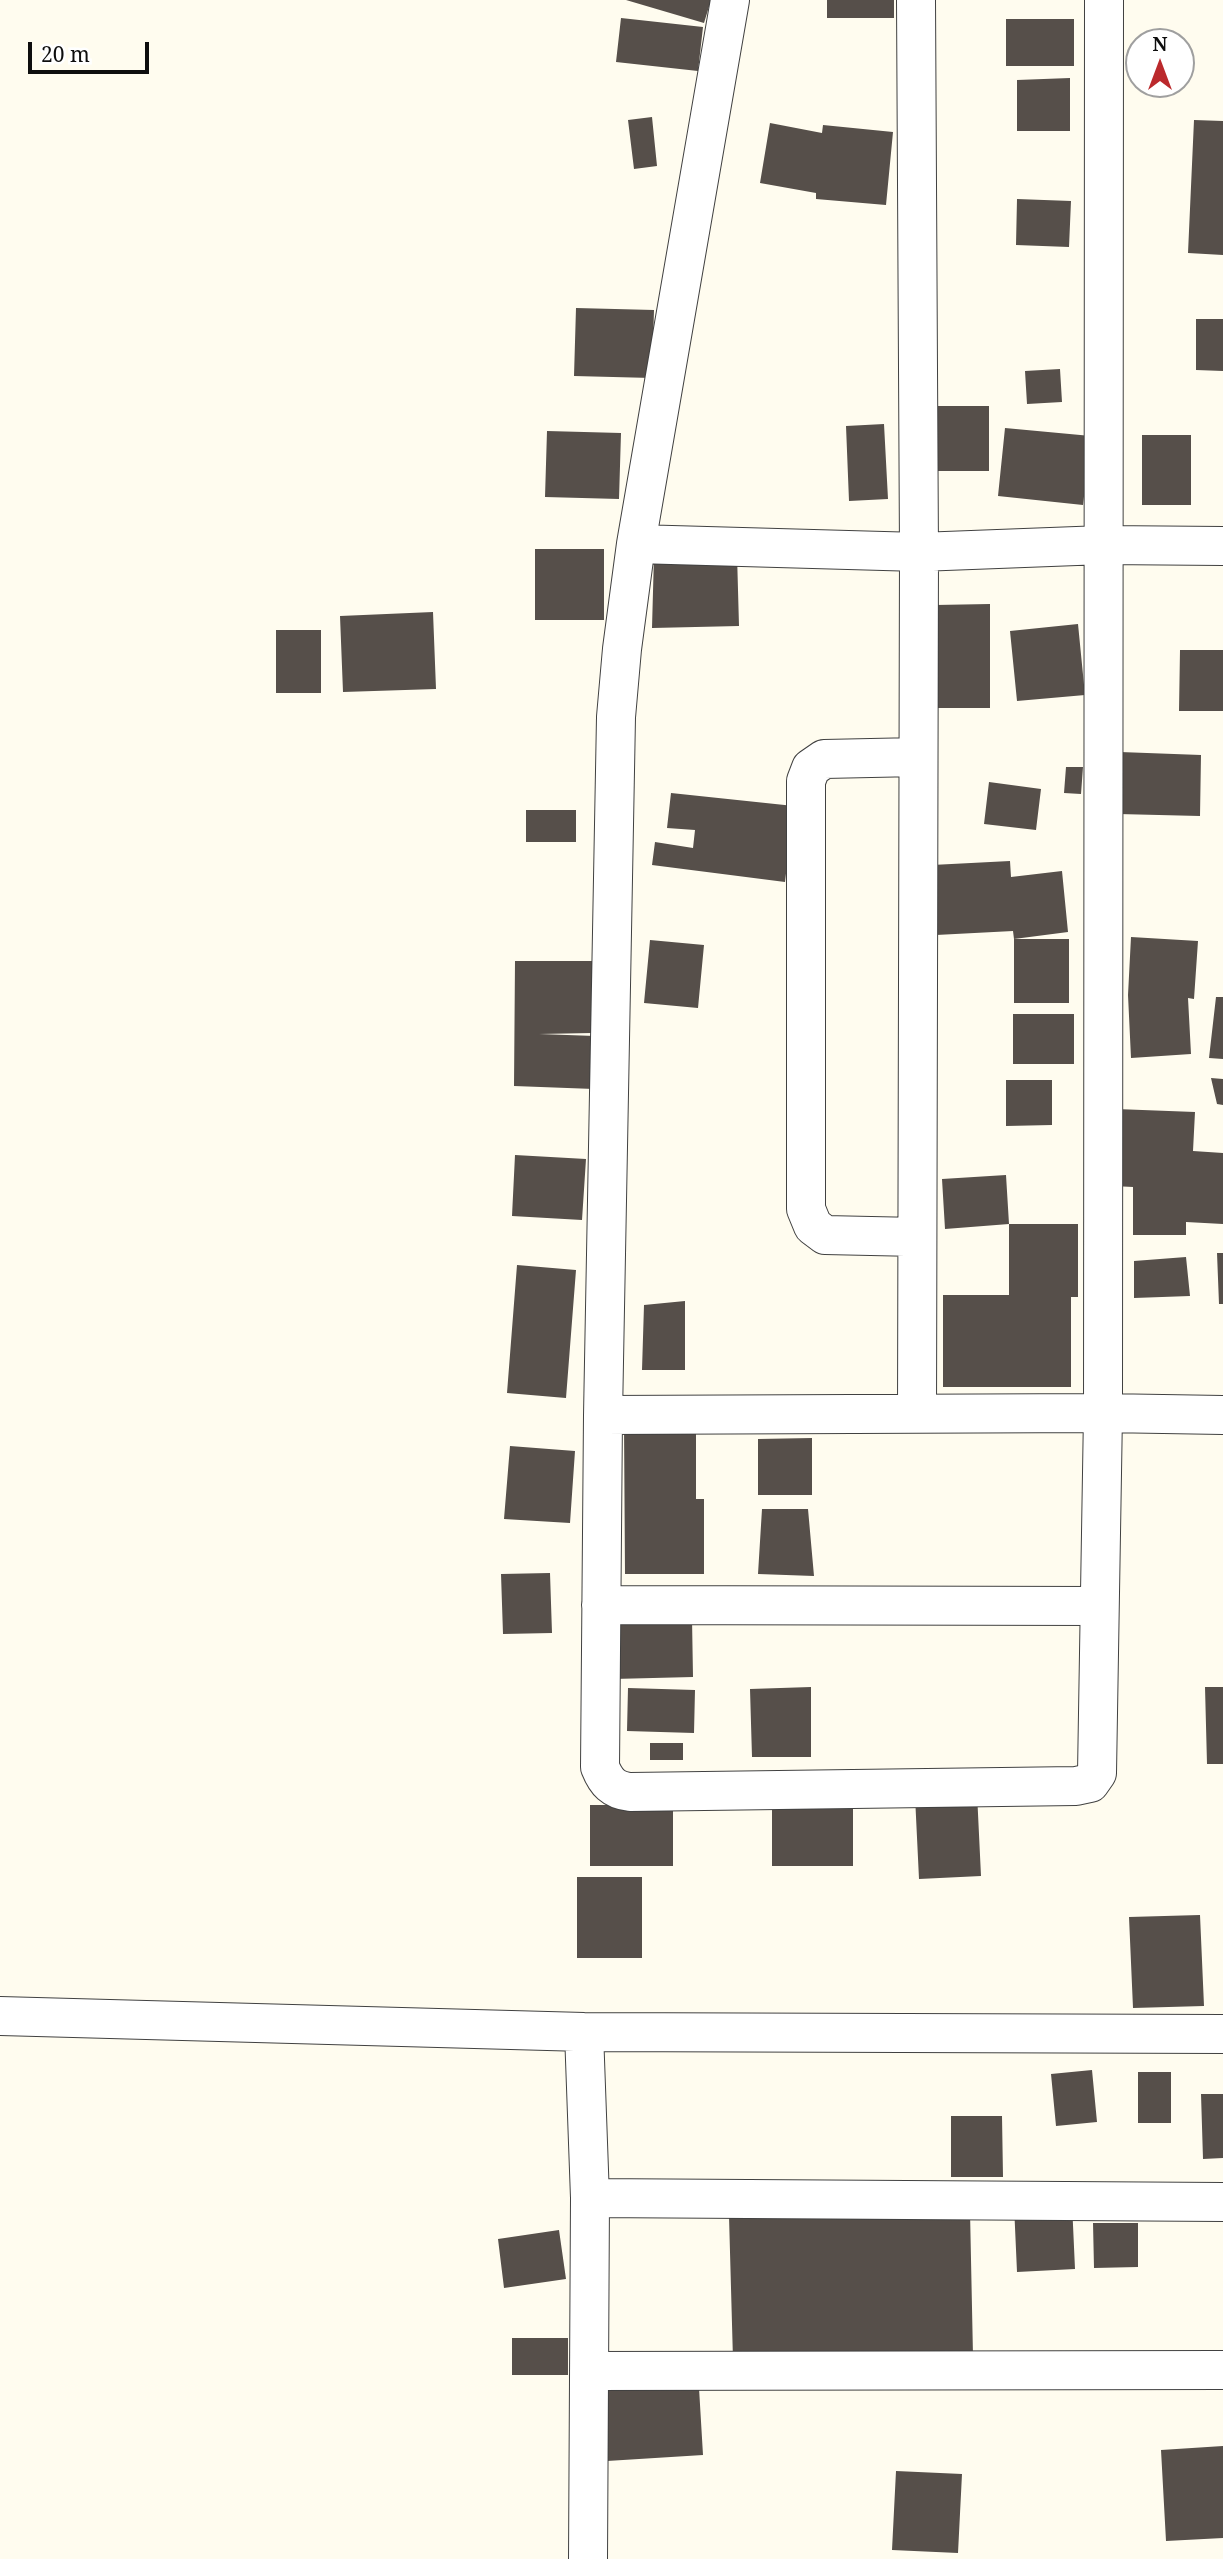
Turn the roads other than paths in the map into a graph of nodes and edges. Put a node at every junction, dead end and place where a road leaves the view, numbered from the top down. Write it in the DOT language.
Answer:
graph roads {
  1 [pos="730,0"];
  2 [pos="916,0"];
  3 [pos="1104,0"];
  4 [pos="636,544"];
  5 [pos="1102,545"];
  6 [pos="1223,546"];
  7 [pos="919,552"];
  8 [pos="918,757"];
  9 [pos="917,1237"];
  10 [pos="917,1413"];
  11 [pos="1102,1413"];
  12 [pos="603,1415"];
  13 [pos="1223,1416"];
  14 [pos="601,1605"];
  15 [pos="1099,1606"];
  16 [pos="0,2016"];
  17 [pos="584,2032"];
  18 [pos="1223,2034"];
  19 [pos="590,2198"];
  20 [pos="1223,2202"];
  21 [pos="1223,2370"];
  22 [pos="589,2371"];
  23 [pos="588,2559"];
  1 -- 4 [label="street"];
  2 -- 7 [label="street"];
  3 -- 5 [label="street"];
  4 -- 7 [label="street"];
  4 -- 12 [label="street"];
  5 -- 6 [label="street"];
  5 -- 7 [label="street"];
  5 -- 11 [label="street"];
  7 -- 8 [label="street"];
  8 -- 9 [label="street"];
  8 -- 9 [label="street"];
  9 -- 10 [label="street"];
  10 -- 11 [label="street"];
  10 -- 12 [label="street"];
  11 -- 13 [label="street"];
  11 -- 15 [label="street"];
  12 -- 14 [label="street"];
  14 -- 15 [label="street"];
  14 -- 15 [label="street"];
  16 -- 17 [label="street"];
  17 -- 18 [label="street"];
  17 -- 19 [label="street"];
  19 -- 20 [label="street"];
  19 -- 22 [label="street"];
  21 -- 22 [label="street"];
  22 -- 23 [label="street"];
}
